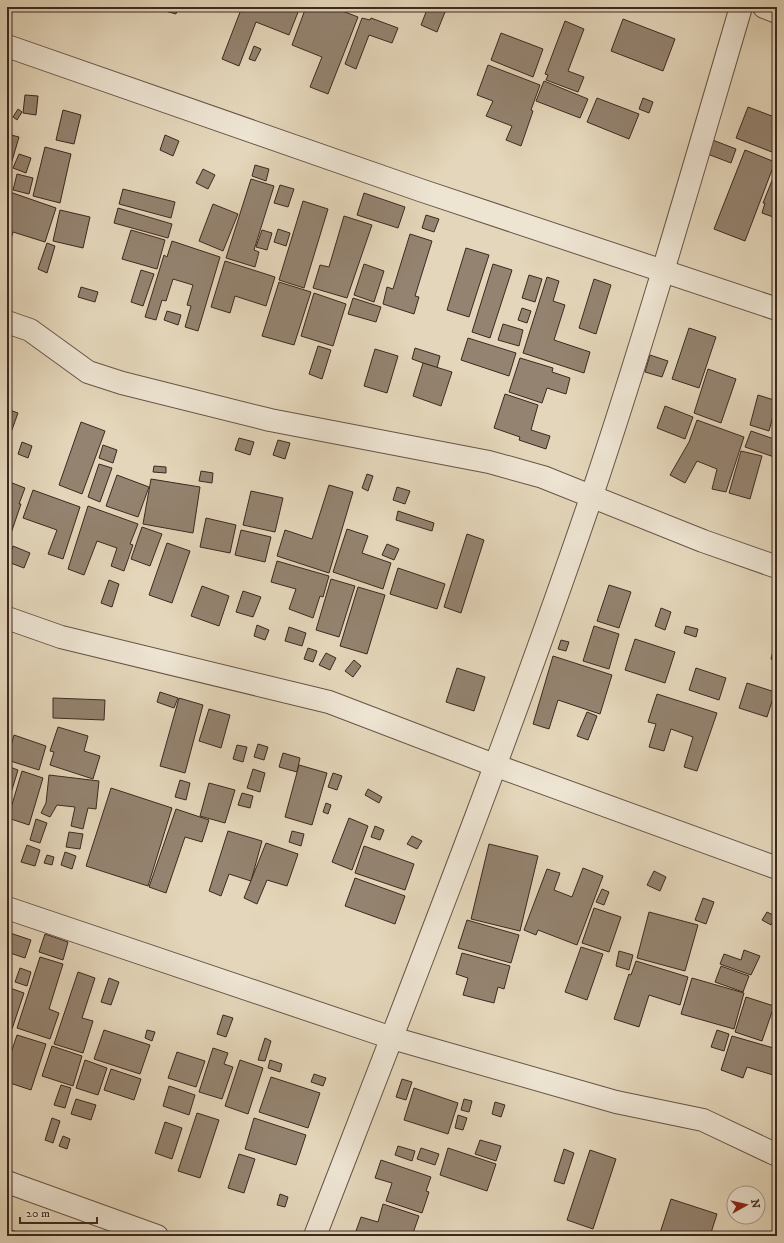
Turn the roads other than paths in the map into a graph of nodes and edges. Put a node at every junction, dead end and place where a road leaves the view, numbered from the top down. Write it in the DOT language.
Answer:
graph roads {
  1 [pos="741,7"];
  2 [pos="764,7"];
  3 [pos="777,12"];
  4 [pos="7,46"];
  5 [pos="664,271"];
  6 [pos="777,309"];
  7 [pos="7,322"];
  8 [pos="591,495"];
  9 [pos="777,567"];
  10 [pos="7,618"];
  11 [pos="494,765"];
  12 [pos="777,868"];
  13 [pos="7,908"];
  14 [pos="392,1038"];
  15 [pos="777,1155"];
  16 [pos="7,1182"];
  17 [pos="157,1236"];
  18 [pos="315,1236"];
  1 -- 5 [label="street"];
  2 -- 3 [label="street"];
  4 -- 5 [label="street"];
  5 -- 6 [label="street"];
  5 -- 8 [label="street"];
  7 -- 8 [label="street"];
  8 -- 9 [label="street"];
  8 -- 11 [label="street"];
  10 -- 11 [label="street"];
  11 -- 12 [label="street"];
  11 -- 14 [label="street"];
  13 -- 14 [label="street"];
  14 -- 15 [label="street"];
  14 -- 18 [label="street"];
  16 -- 17 [label="street"];
}
